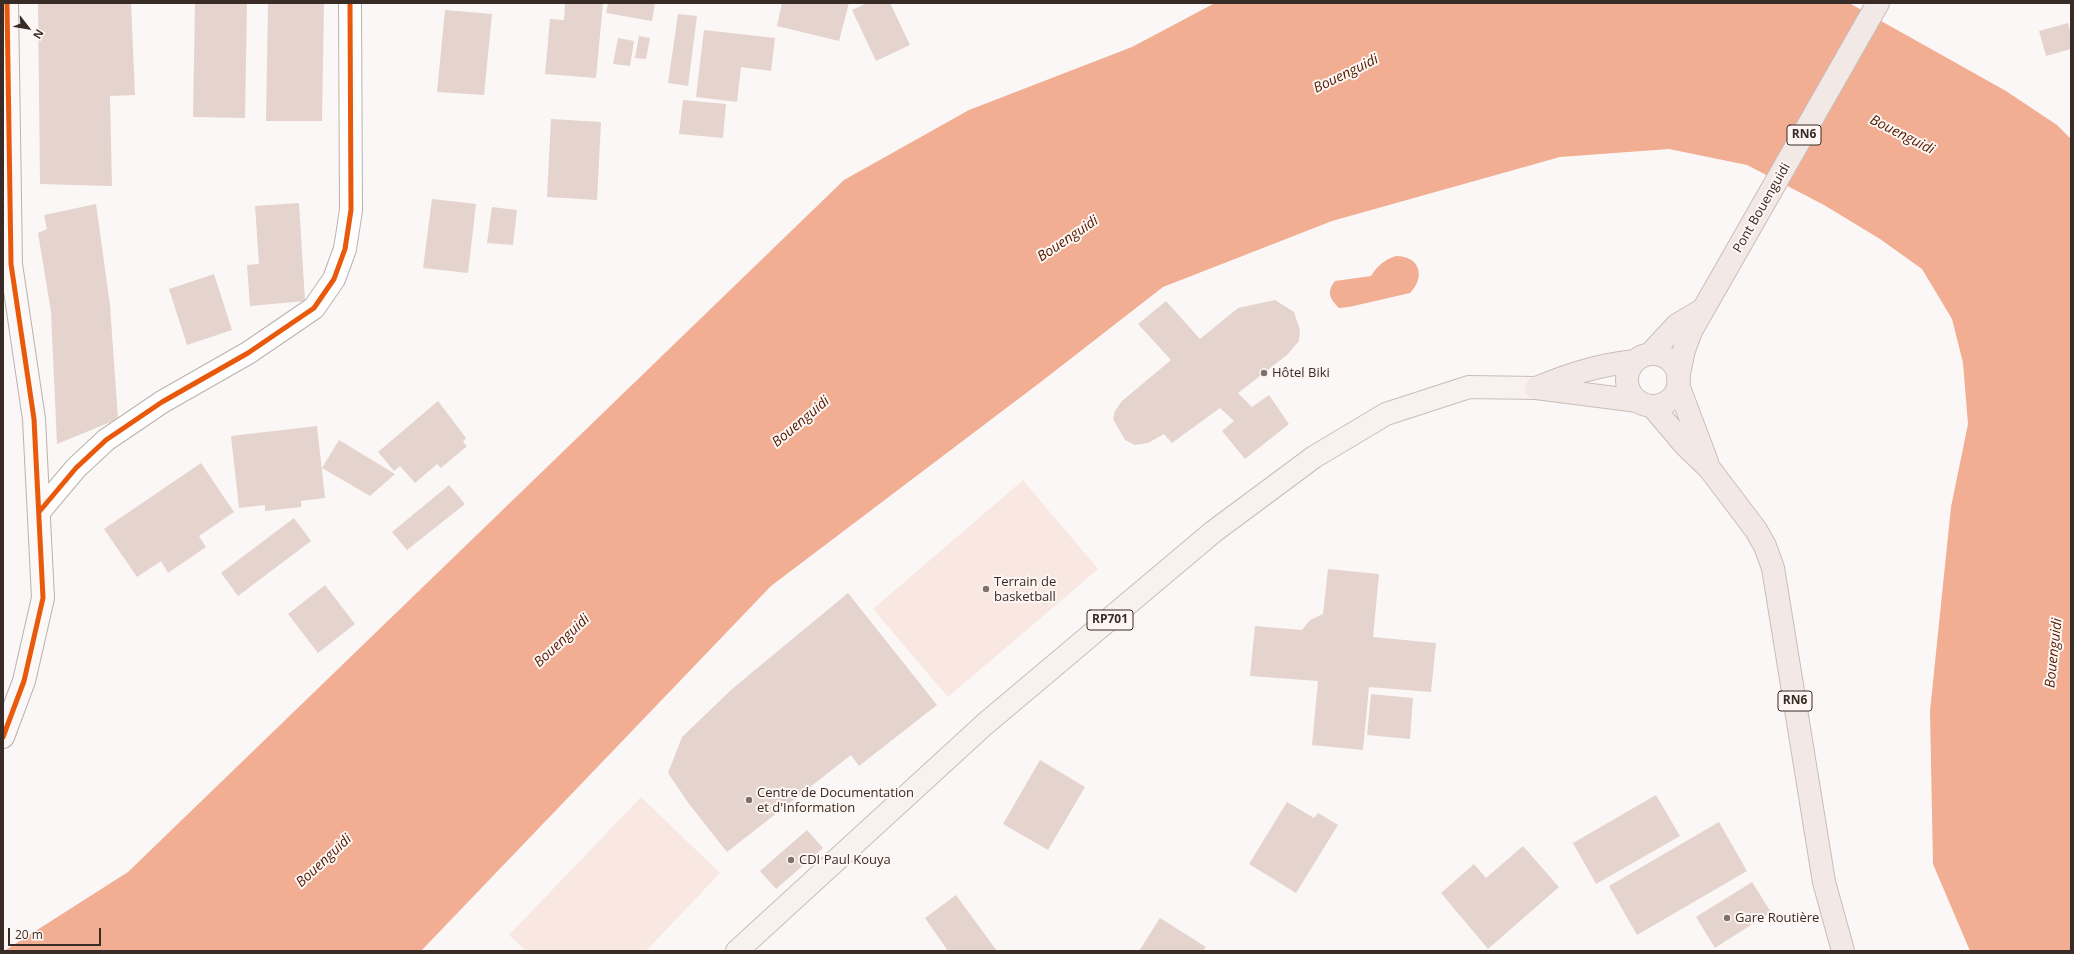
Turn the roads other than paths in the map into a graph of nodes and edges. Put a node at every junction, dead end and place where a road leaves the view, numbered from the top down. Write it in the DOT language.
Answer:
graph roads {
  1 [pos="7,3"];
  2 [pos="350,3"];
  3 [pos="1878,3"];
  4 [pos="1703,310"];
  5 [pos="1642,358"];
  6 [pos="1678,381"];
  7 [pos="1536,388"];
  8 [pos="1645,404"];
  9 [pos="1709,468"];
  10 [pos="39,512"];
  11 [pos="3,737"];
  12 [pos="737,951"];
  13 [pos="1843,951"];
  1 -- 10 [label="street"];
  2 -- 10 [label="street"];
  3 -- 4 [label="highway, Pont Bouenguidi / RN6"];
  4 -- 5 [label="highway"];
  4 -- 6 [label="highway"];
  5 -- 6 [label="highway"];
  5 -- 7 [label="highway"];
  5 -- 8 [label="highway"];
  6 -- 8 [label="highway"];
  6 -- 9 [label="highway"];
  7 -- 8 [label="highway"];
  7 -- 12 [label="main road, RP701"];
  8 -- 9 [label="highway"];
  9 -- 13 [label="highway, RN6"];
  10 -- 11 [label="street"];
}
